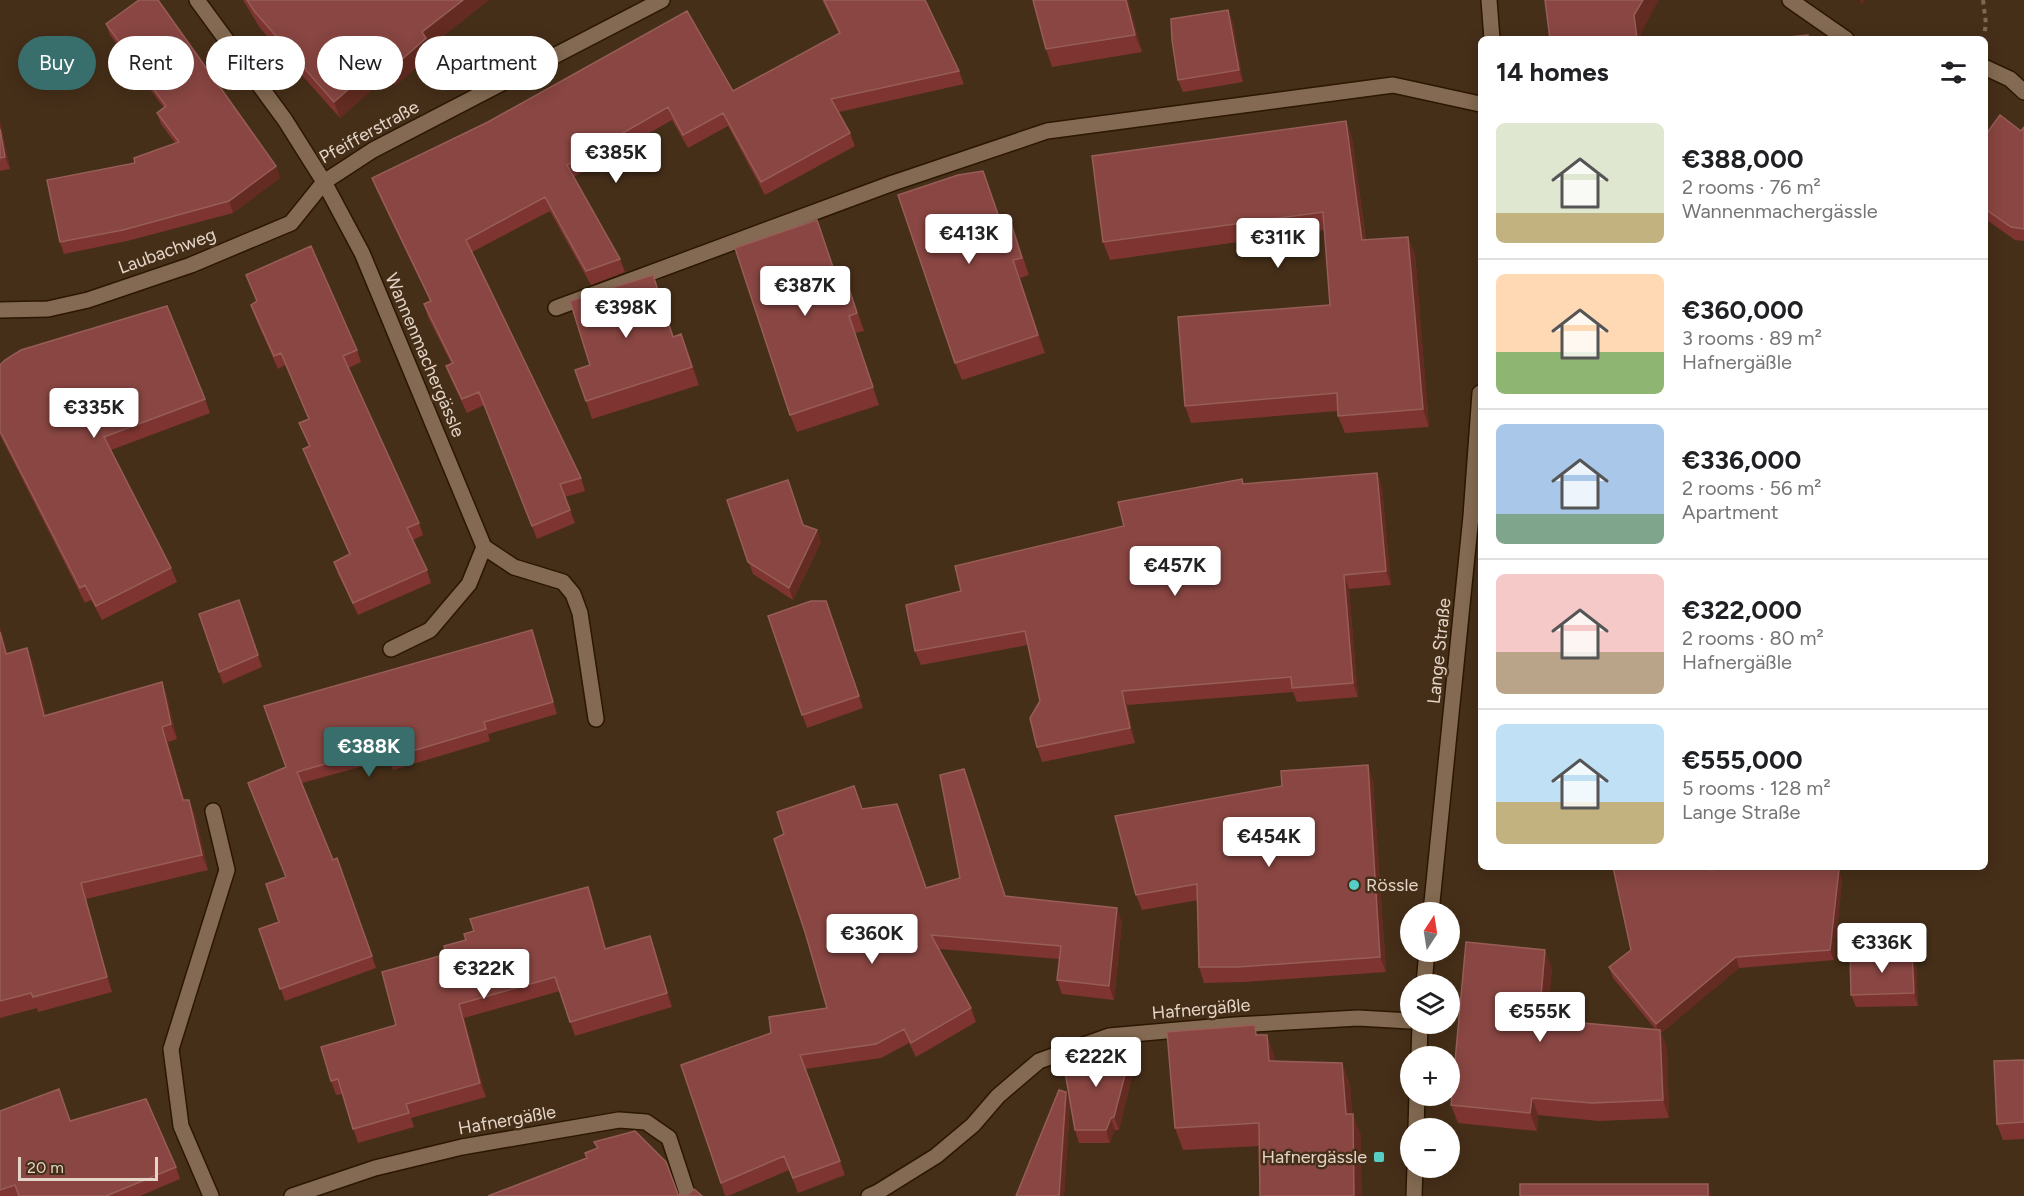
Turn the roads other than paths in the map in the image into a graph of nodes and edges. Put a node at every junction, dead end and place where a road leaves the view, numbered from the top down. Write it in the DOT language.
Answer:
graph roads {
  1 [pos="197,0"];
  2 [pos="662,0"];
  3 [pos="1489,0"];
  4 [pos="1790,0"];
  5 [pos="1492,36"];
  6 [pos="1842,36"];
  7 [pos="1988,69"];
  8 [pos="2024,92"];
  9 [pos="1478,104"];
  10 [pos="324,182"];
  11 [pos="556,308"];
  12 [pos="0,310"];
  13 [pos="1478,420"];
  14 [pos="484,547"];
  15 [pos="391,649"];
  16 [pos="597,719"];
  17 [pos="213,811"];
  18 [pos="1432,902"];
  19 [pos="1400,1021"];
  20 [pos="1415,1178"];
  21 [pos="211,1196"];
  22 [pos="292,1196"];
  23 [pos="688,1196"];
  24 [pos="869,1196"];
  25 [pos="1414,1196"];
  1 -- 10 [label="street, Pfeifferstraße"];
  2 -- 10 [label="street, Pfeifferstraße"];
  3 -- 5 [label="street"];
  4 -- 6 [label="street"];
  7 -- 8 [label="street"];
  9 -- 11 [label="street"];
  10 -- 12 [label="street, Laubachweg"];
  10 -- 14 [label="street, Wannenmachergässle"];
  13 -- 18 [label="street, Lange Straße"];
  14 -- 15 [label="street"];
  14 -- 16 [label="street"];
  17 -- 21 [label="street"];
  19 -- 24 [label="street, Hafnergäßle"];
  20 -- 25 [label="street"];
  22 -- 23 [label="street, Hafnergäßle"];
}
